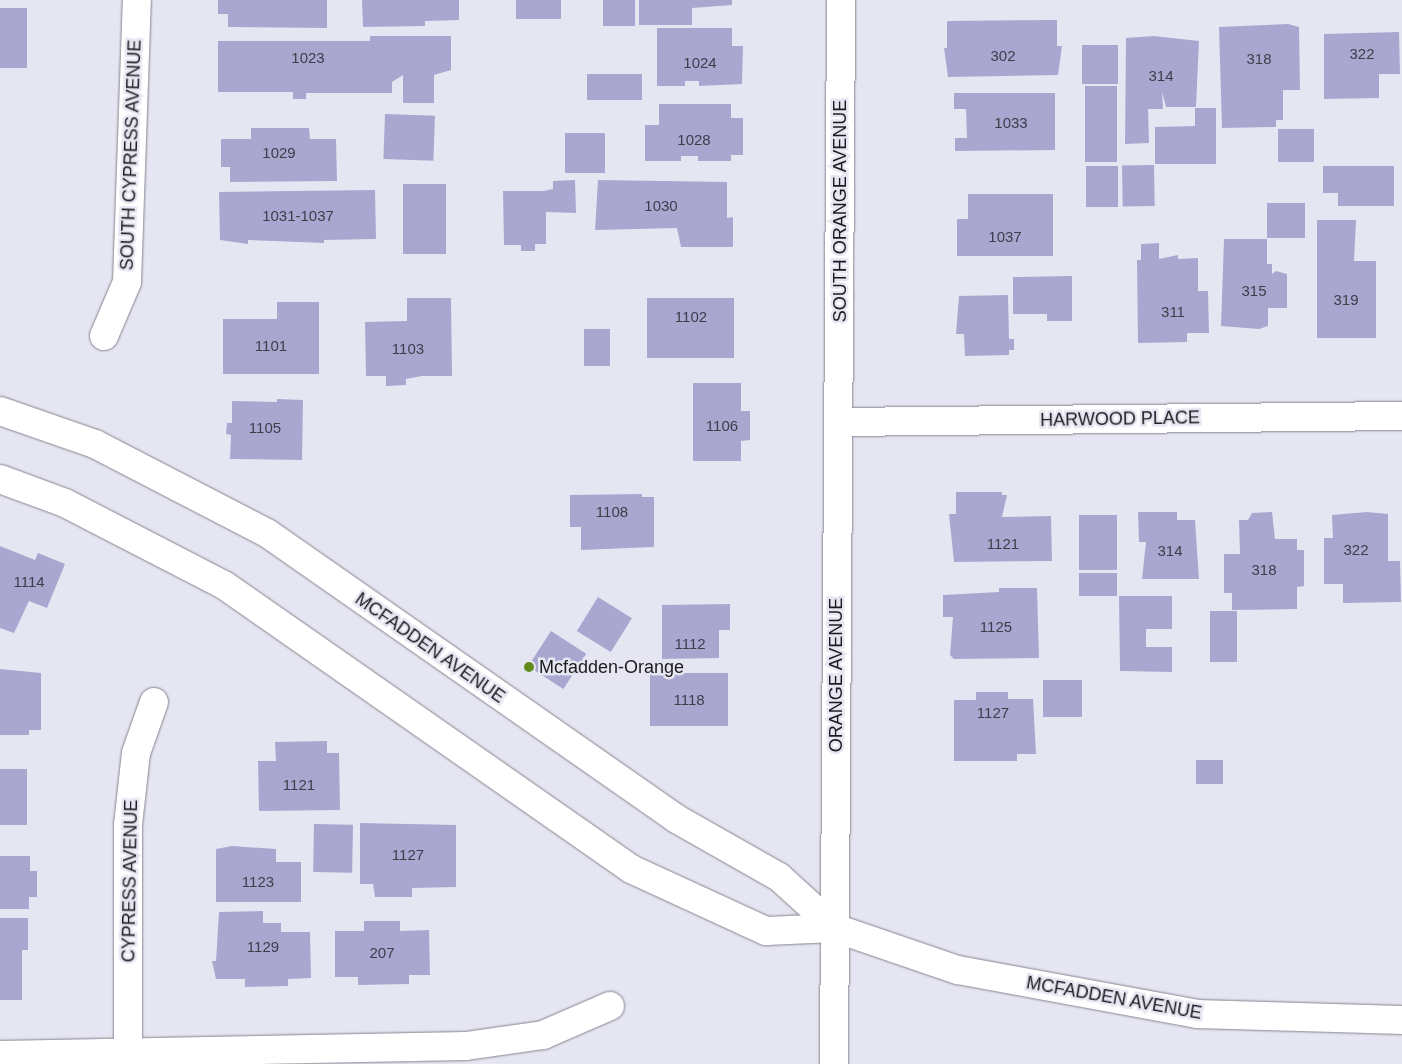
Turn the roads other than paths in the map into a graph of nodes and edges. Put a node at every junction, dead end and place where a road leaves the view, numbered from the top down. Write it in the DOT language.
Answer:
graph roads {
  1 [pos="137,0"];
  2 [pos="841,0"];
  3 [pos="104,336"];
  4 [pos="0,411"];
  5 [pos="1402,416"];
  6 [pos="839,422"];
  7 [pos="0,480"];
  8 [pos="154,702"];
  9 [pos="834,928"];
  10 [pos="610,1006"];
  11 [pos="1402,1020"];
  12 [pos="0,1054"];
  13 [pos="128,1058"];
  14 [pos="834,1064"];
  1 -- 3 [label="street, SOUTH CYPRESS AVENUE"];
  2 -- 6 [label="street, SOUTH ORANGE AVENUE"];
  4 -- 9 [label="street, MCFADDEN AVENUE"];
  5 -- 6 [label="street, HARWOOD PLACE"];
  6 -- 9 [label="street, ORANGE AVENUE"];
  7 -- 9 [label="street, MCFADDEN AVENUE"];
  8 -- 13 [label="street, CYPRESS AVENUE"];
  9 -- 11 [label="street, MCFADDEN AVENUE"];
  9 -- 14 [label="street"];
  10 -- 13 [label="street"];
  12 -- 13 [label="street"];
}
